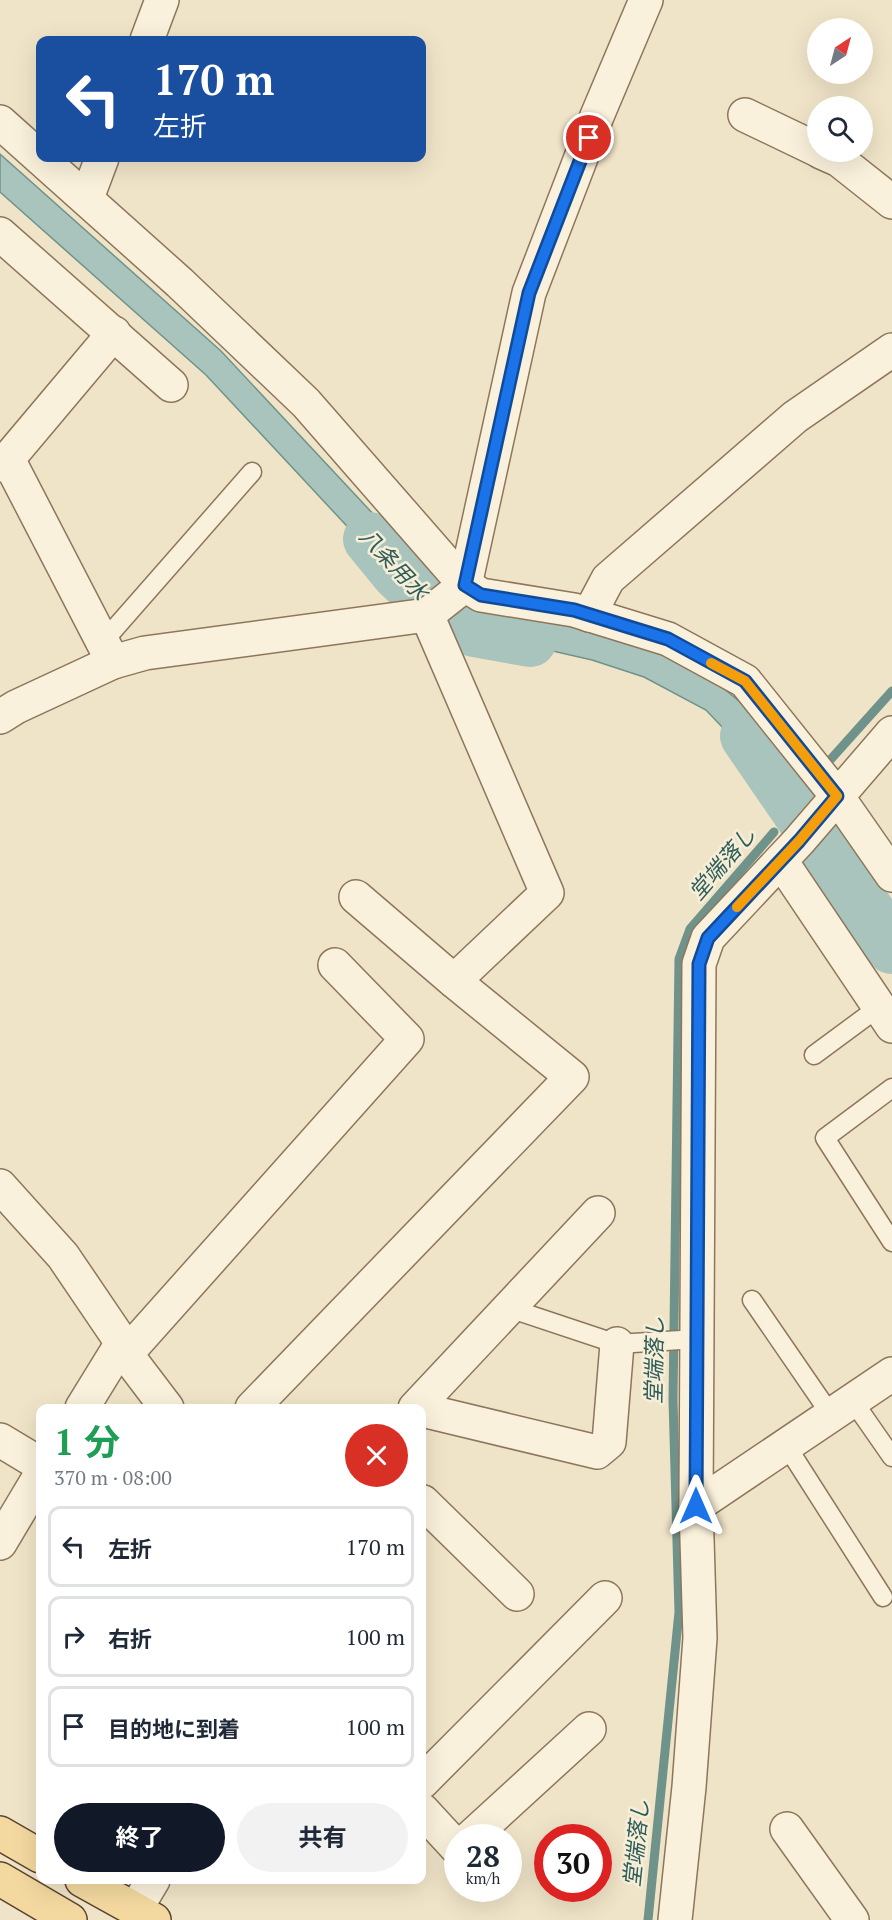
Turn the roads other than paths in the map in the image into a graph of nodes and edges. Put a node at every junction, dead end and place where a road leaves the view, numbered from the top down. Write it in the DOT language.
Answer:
graph roads {
  1 [pos="162,0"];
  2 [pos="646,0"];
  3 [pos="148,36"];
  4 [pos="745,115"];
  5 [pos="0,122"];
  6 [pos="807,145"];
  7 [pos="36,153"];
  8 [pos="46,162"];
  9 [pos="100,162"];
  10 [pos="842,162"];
  11 [pos="87,198"];
  12 [pos="892,202"];
  13 [pos="0,234"];
  14 [pos="114,333"];
  15 [pos="892,350"];
  16 [pos="171,385"];
  17 [pos="4,462"];
  18 [pos="252,472"];
  19 [pos="465,586"];
  20 [pos="428,614"];
  21 [pos="589,615"];
  22 [pos="107,652"];
  23 [pos="0,717"];
  24 [pos="892,733"];
  25 [pos="832,802"];
  26 [pos="790,851"];
  27 [pos="892,875"];
  28 [pos="356,897"];
  29 [pos="335,965"];
  30 [pos="454,981"];
  31 [pos="886,1016"];
  32 [pos="814,1055"];
  33 [pos="892,1088"];
  34 [pos="0,1186"];
  35 [pos="598,1214"];
  36 [pos="892,1242"];
  37 [pos="752,1300"];
  38 [pos="509,1308"];
  39 [pos="696,1339"];
  40 [pos="617,1344"];
  41 [pos="124,1349"];
  42 [pos="892,1374"];
  43 [pos="85,1404"];
  44 [pos="164,1404"];
  45 [pos="256,1404"];
  46 [pos="419,1404"];
  47 [pos="842,1408"];
  48 [pos="426,1411"];
  49 [pos="0,1440"];
  50 [pos="786,1445"];
  51 [pos="892,1457"];
  52 [pos="36,1462"];
  53 [pos="36,1483"];
  54 [pos="426,1505"];
  55 [pos="696,1506"];
  56 [pos="0,1543"];
  57 [pos="517,1594"];
  58 [pos="605,1598"];
  59 [pos="883,1598"];
  60 [pos="589,1729"];
  61 [pos="426,1778"];
  62 [pos="426,1814"];
  63 [pos="485,1824"];
  64 [pos="787,1829"];
  65 [pos="0,1833"];
  66 [pos="444,1834"];
  67 [pos="36,1854"];
  68 [pos="0,1879"];
  69 [pos="89,1884"];
  70 [pos="152,1884"];
  71 [pos="144,1915"];
  72 [pos="70,1920"];
  73 [pos="675,1920"];
  74 [pos="852,1920"];
  1 -- 3 [label="street"];
  2 -- 19 [label="street"];
  4 -- 6 [label="street"];
  5 -- 7 [label="street"];
  8 -- 11 [label="street"];
  9 -- 11 [label="street"];
  10 -- 12 [label="street"];
  11 -- 19 [label="street"];
  13 -- 14 [label="street"];
  14 -- 16 [label="street"];
  14 -- 17 [label="street"];
  15 -- 21 [label="street"];
  17 -- 22 [label="street"];
  18 -- 22 [label="lane"];
  19 -- 20 [label="street"];
  19 -- 21 [label="street"];
  20 -- 22 [label="street"];
  20 -- 30 [label="street"];
  21 -- 25 [label="street"];
  22 -- 23 [label="street"];
  24 -- 25 [label="street"];
  25 -- 26 [label="street"];
  25 -- 27 [label="street"];
  26 -- 31 [label="street"];
  26 -- 39 [label="street"];
  28 -- 30 [label="street"];
  29 -- 41 [label="street"];
  30 -- 45 [label="street"];
  31 -- 32 [label="lane"];
  33 -- 36 [label="lane"];
  34 -- 41 [label="street"];
  35 -- 38 [label="street"];
  37 -- 47 [label="lane"];
  38 -- 40 [label="lane"];
  38 -- 46 [label="street"];
  39 -- 40 [label="lane"];
  39 -- 55 [label="street"];
  40 -- 48 [label="street"];
  41 -- 43 [label="street"];
  41 -- 44 [label="street"];
  42 -- 47 [label="street"];
  47 -- 50 [label="street"];
  47 -- 51 [label="lane"];
  49 -- 52 [label="street"];
  50 -- 55 [label="street"];
  50 -- 59 [label="lane"];
  53 -- 56 [label="street"];
  54 -- 57 [label="street"];
  55 -- 73 [label="street"];
  58 -- 61 [label="street"];
  60 -- 63 [label="street"];
  62 -- 66 [label="street"];
  64 -- 74 [label="street"];
  65 -- 67 [label="main road"];
  68 -- 72 [label="main road"];
  69 -- 71 [label="main road"];
  70 -- 71 [label="street"];
}
